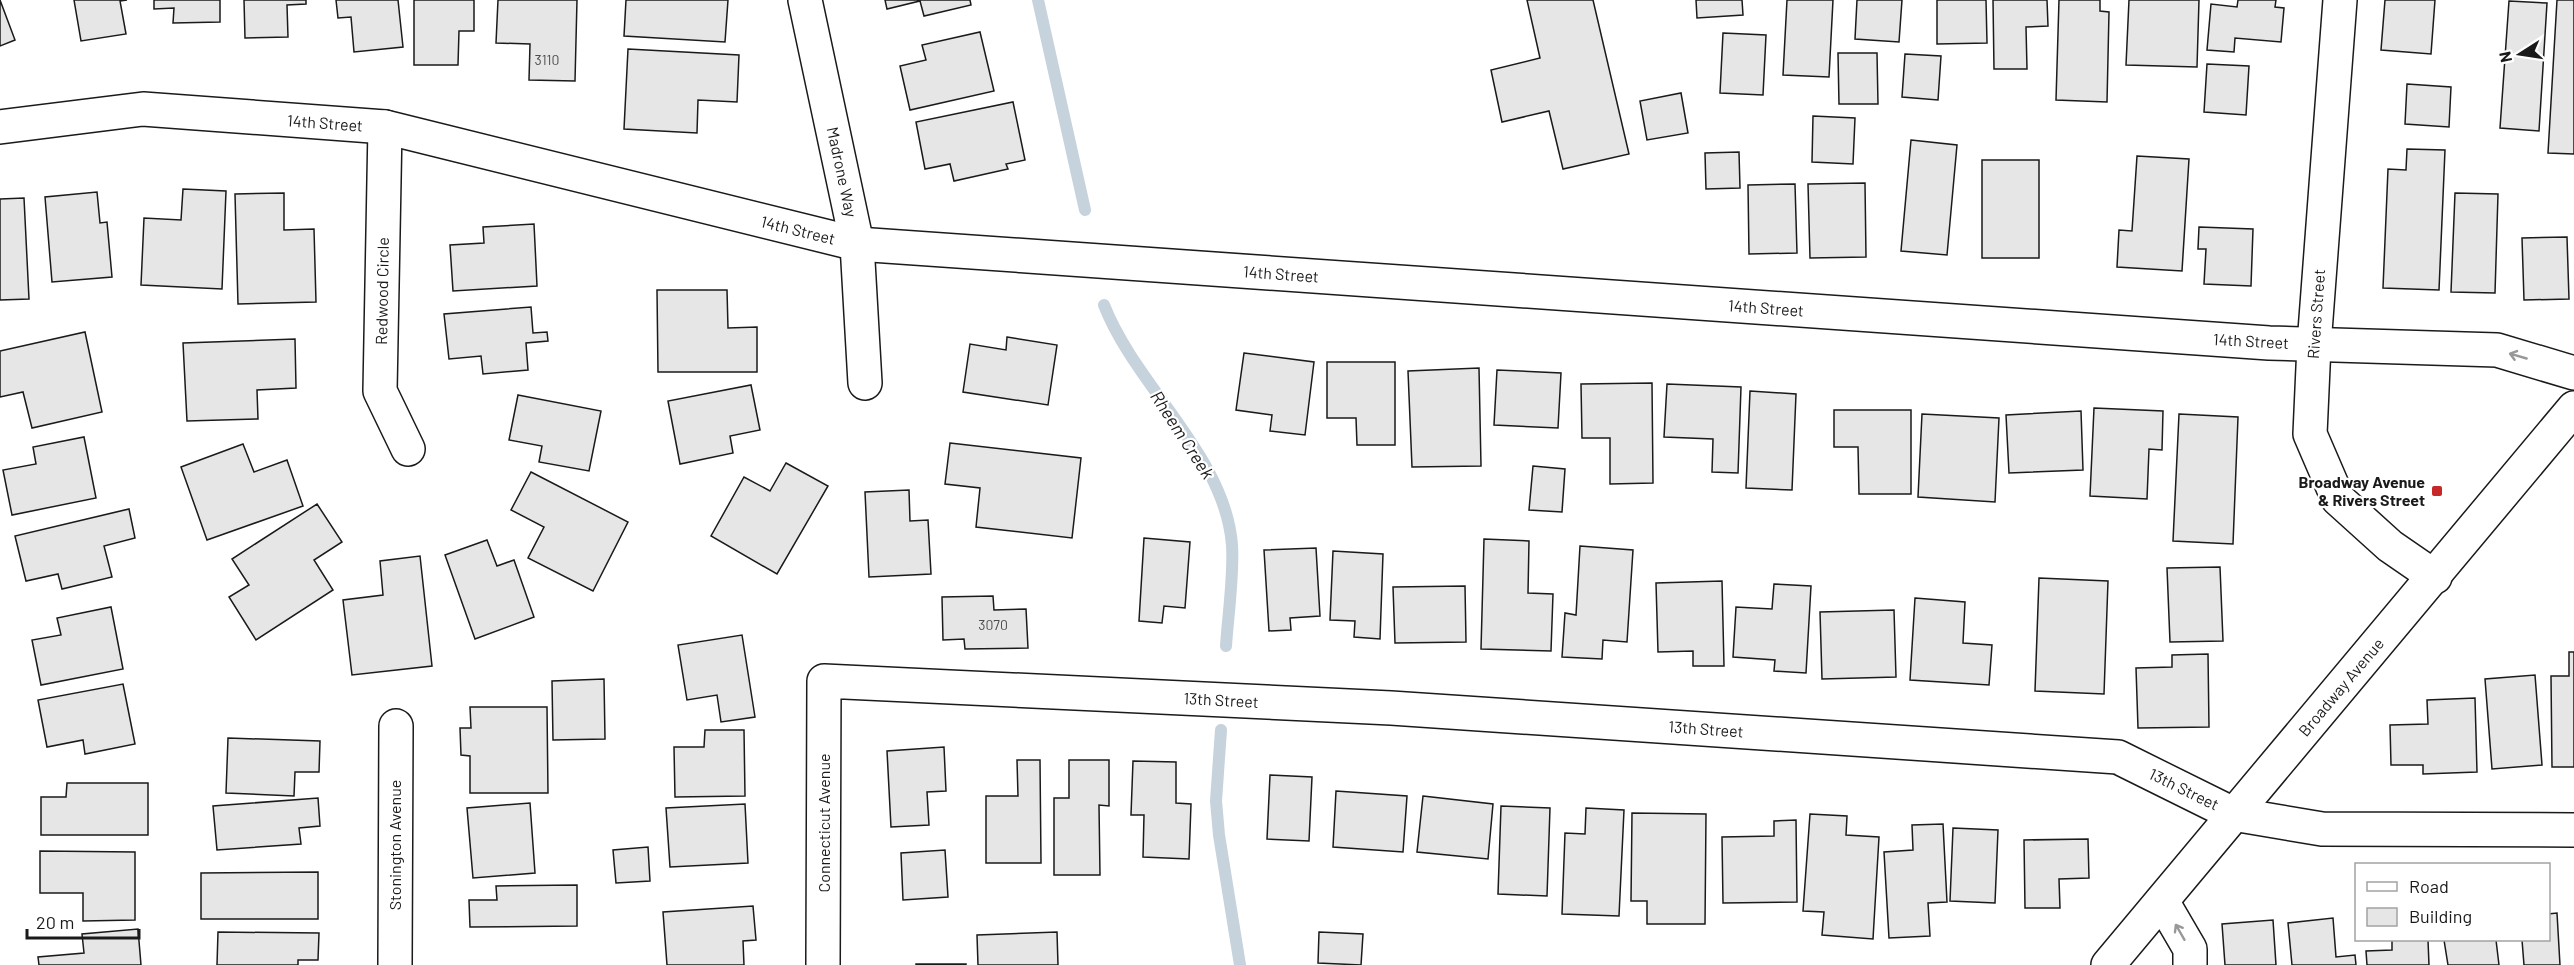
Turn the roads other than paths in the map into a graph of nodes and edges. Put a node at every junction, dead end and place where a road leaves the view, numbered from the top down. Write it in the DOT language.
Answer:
graph roads {
  1 [pos="805,0"];
  2 [pos="2340,0"];
  3 [pos="0,127"];
  4 [pos="385,127"];
  5 [pos="857,244"];
  6 [pos="2314,345"];
  7 [pos="2574,373"];
  8 [pos="865,383"];
  9 [pos="2574,408"];
  10 [pos="408,449"];
  11 [pos="2435,577"];
  12 [pos="824,681"];
  13 [pos="396,726"];
  14 [pos="2233,814"];
  15 [pos="2574,830"];
  16 [pos="2162,901"];
  17 [pos="394,965"];
  18 [pos="823,965"];
  19 [pos="2108,965"];
  20 [pos="2190,965"];
  1 -- 5 [label="street, Madrone Way"];
  2 -- 6 [label="street, Rivers Street"];
  3 -- 4 [label="street, 14th Street"];
  4 -- 5 [label="street, 14th Street"];
  4 -- 10 [label="street, Redwood Circle"];
  5 -- 6 [label="street, 14th Street"];
  5 -- 8 [label="street, Madrone Way"];
  7 -- 6 [label="street, 14th Street, one-way"];
  6 -- 11 [label="street, Rivers Street"];
  9 -- 11 [label="street, Broadway Avenue"];
  11 -- 14 [label="street, Broadway Avenue"];
  12 -- 14 [label="street, 13th Street"];
  12 -- 18 [label="street, Connecticut Avenue"];
  13 -- 17 [label="street, Stonington Avenue"];
  14 -- 15 [label="street, 13th Street"];
  14 -- 16 [label="street, Broadway Avenue"];
  16 -- 19 [label="street, Broadway Avenue"];
  20 -- 16 [label="street, one-way"];
}
